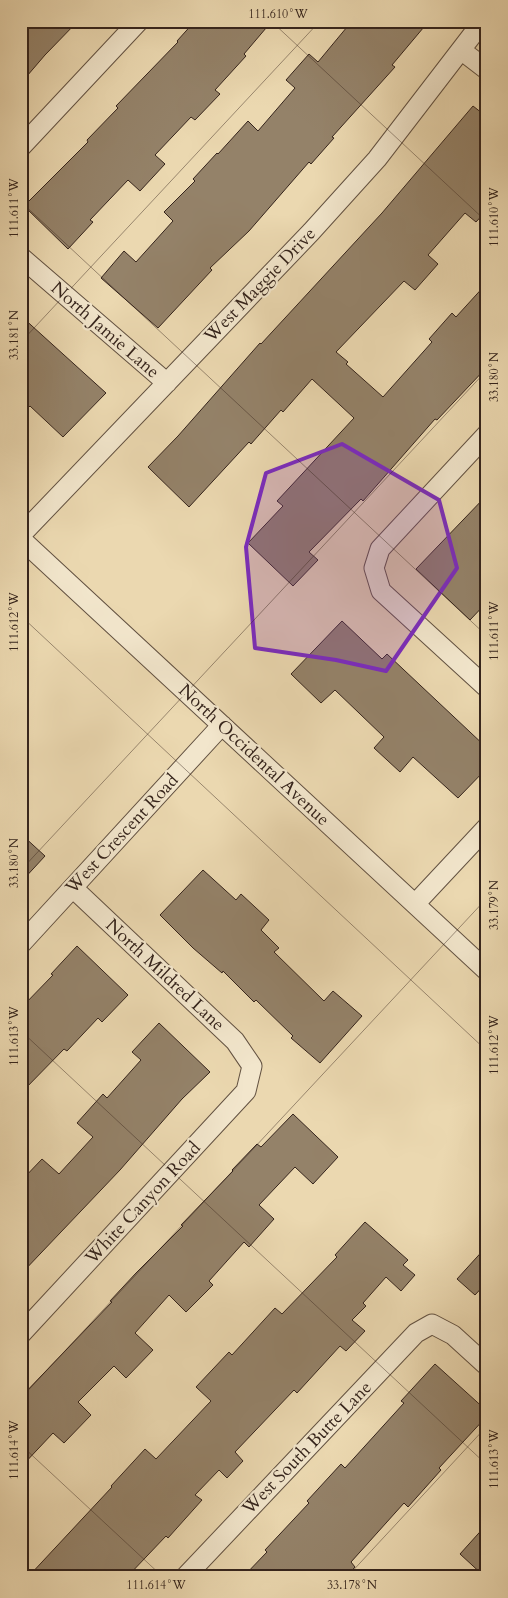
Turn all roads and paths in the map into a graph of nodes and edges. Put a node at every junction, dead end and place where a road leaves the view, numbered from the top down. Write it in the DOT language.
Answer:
graph roads {
  1 [pos="139,21"];
  2 [pos="483,21"];
  3 [pos="461,50"];
  4 [pos="487,70"];
  5 [pos="21,147"];
  6 [pos="21,257"];
  7 [pos="167,383"];
  8 [pos="487,434"];
  9 [pos="21,537"];
  10 [pos="487,688"];
  11 [pos="222,725"];
  12 [pos="487,826"];
  13 [pos="73,888"];
  14 [pos="415,904"];
  15 [pos="21,944"];
  16 [pos="487,971"];
  17 [pos="252,1066"];
  18 [pos="21,1334"];
  19 [pos="487,1366"];
  20 [pos="185,1577"];
  1 -- 5 [label="street"];
  2 -- 3 [label="street, West Maggie Drive"];
  3 -- 4 [label="street"];
  3 -- 7 [label="street, West Maggie Drive"];
  6 -- 7 [label="street, North Jamie Lane"];
  7 -- 9 [label="street, West Maggie Drive"];
  8 -- 10 [label="street"];
  9 -- 11 [label="street, North Occidental Avenue"];
  11 -- 13 [label="street, West Crescent Road"];
  11 -- 14 [label="street, North Occidental Avenue"];
  12 -- 14 [label="street"];
  13 -- 15 [label="street, West Crescent Road"];
  13 -- 17 [label="street, North Mildred Lane"];
  14 -- 16 [label="street, North Occidental Avenue"];
  17 -- 18 [label="street, White Canyon Road"];
  19 -- 20 [label="street, West South Butte Lane"];
}
